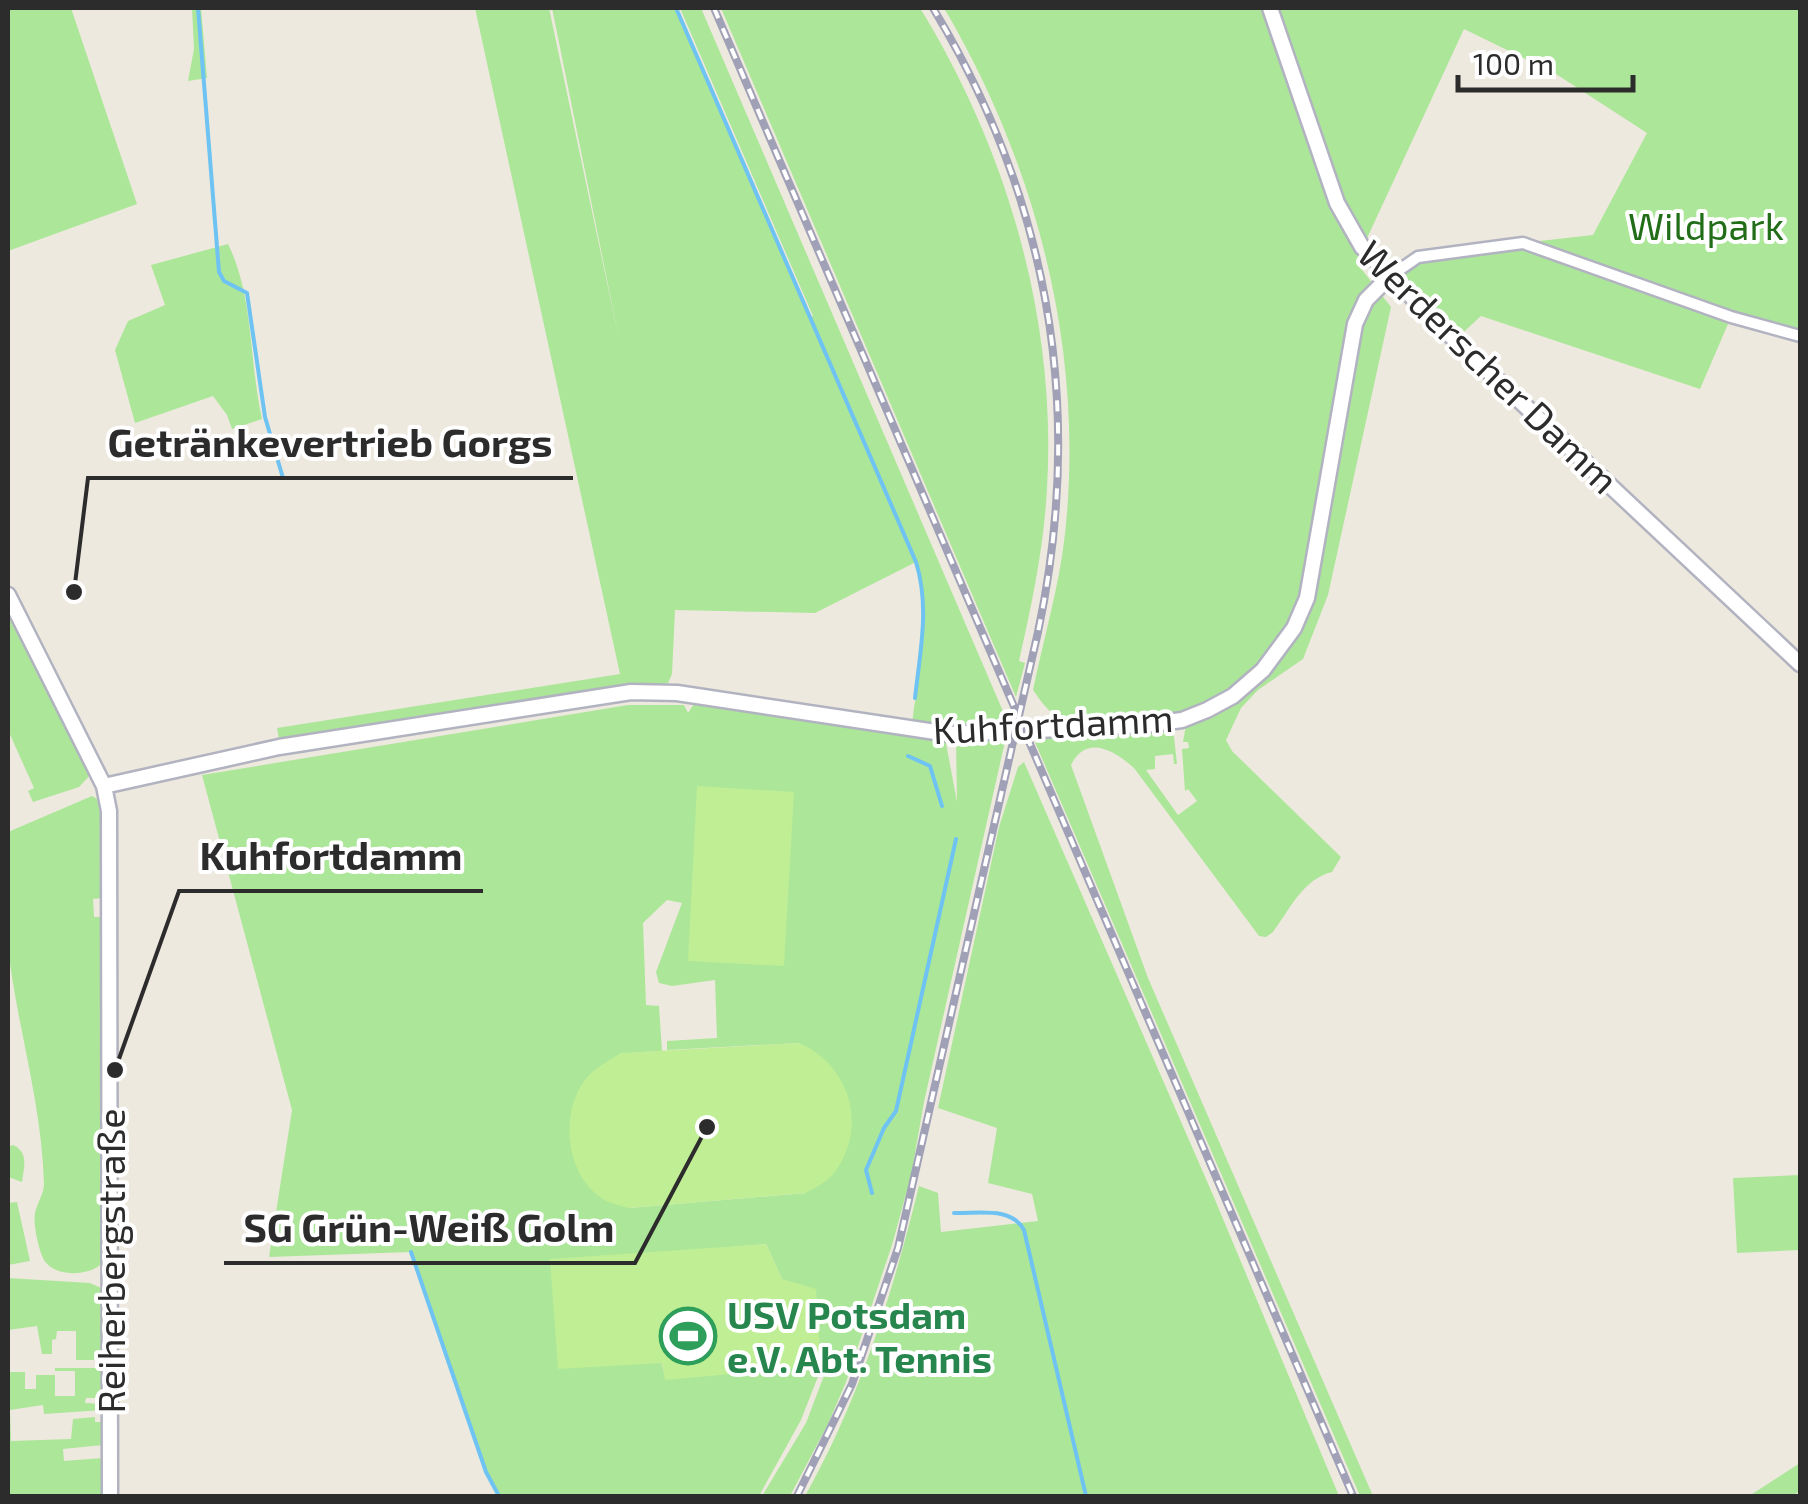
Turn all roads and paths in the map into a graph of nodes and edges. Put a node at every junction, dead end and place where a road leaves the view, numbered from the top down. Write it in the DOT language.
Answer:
graph roads {
  1 [pos="1270,8"];
  2 [pos="1390,277"];
  3 [pos="1800,336"];
  4 [pos="8,595"];
  5 [pos="1800,664"];
  6 [pos="104,786"];
  7 [pos="110,1496"];
  1 -- 2 [label="street, Werderscher Damm"];
  2 -- 3 [label="street, Kuhfortdamm"];
  2 -- 5 [label="street, Werderscher Damm"];
  2 -- 6 [label="street, Kuhfortdamm"];
  4 -- 6 [label="street"];
  6 -- 7 [label="street, Reiherbergstraße"];
}
